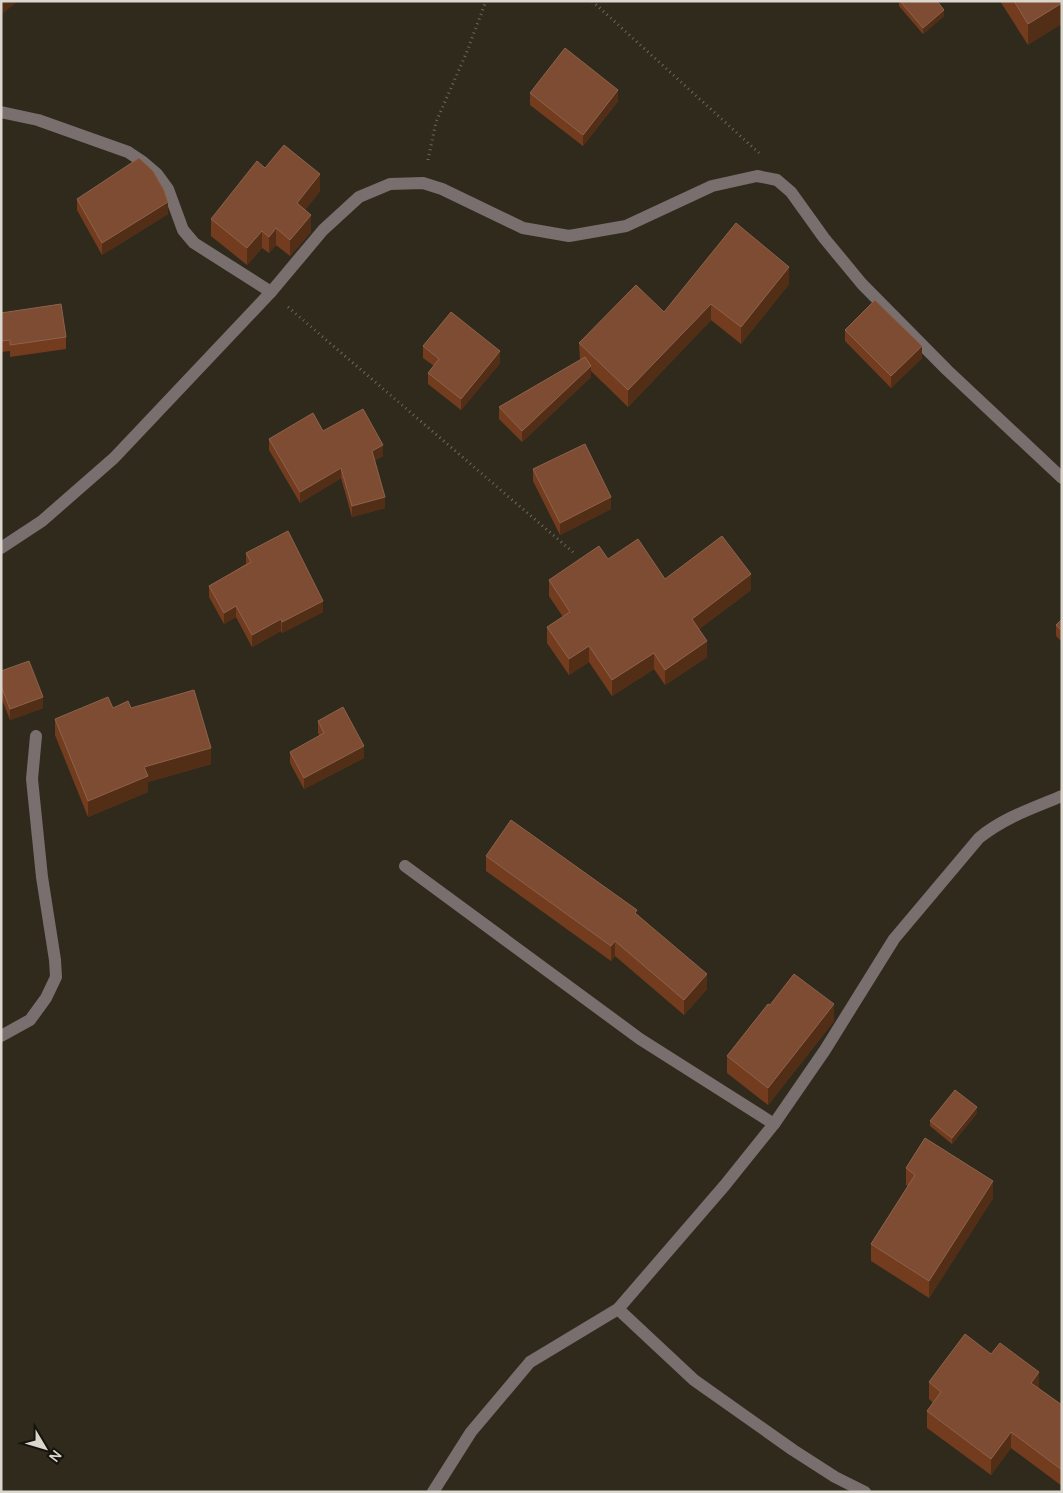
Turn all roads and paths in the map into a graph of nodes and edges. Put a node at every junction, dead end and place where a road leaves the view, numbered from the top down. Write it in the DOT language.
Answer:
graph roads {
  1 [pos="486,1"];
  2 [pos="592,1"];
  3 [pos="1,112"];
  4 [pos="777,180"];
  5 [pos="423,183"];
  6 [pos="271,292"];
  7 [pos="1062,478"];
  8 [pos="1,548"];
  9 [pos="574,553"];
  10 [pos="36,736"];
  11 [pos="1062,796"];
  12 [pos="405,866"];
  13 [pos="1,1036"];
  14 [pos="774,1124"];
  15 [pos="618,1309"];
  16 [pos="433,1492"];
  17 [pos="864,1492"];
  1 -- 5 [label="path"];
  2 -- 4 [label="path"];
  3 -- 6 [label="street"];
  4 -- 5 [label="street"];
  4 -- 7 [label="street"];
  5 -- 6 [label="street"];
  6 -- 8 [label="street"];
  6 -- 9 [label="path"];
  10 -- 13 [label="street"];
  11 -- 14 [label="street"];
  12 -- 14 [label="street"];
  14 -- 15 [label="street"];
  15 -- 16 [label="street"];
  15 -- 17 [label="street"];
}
